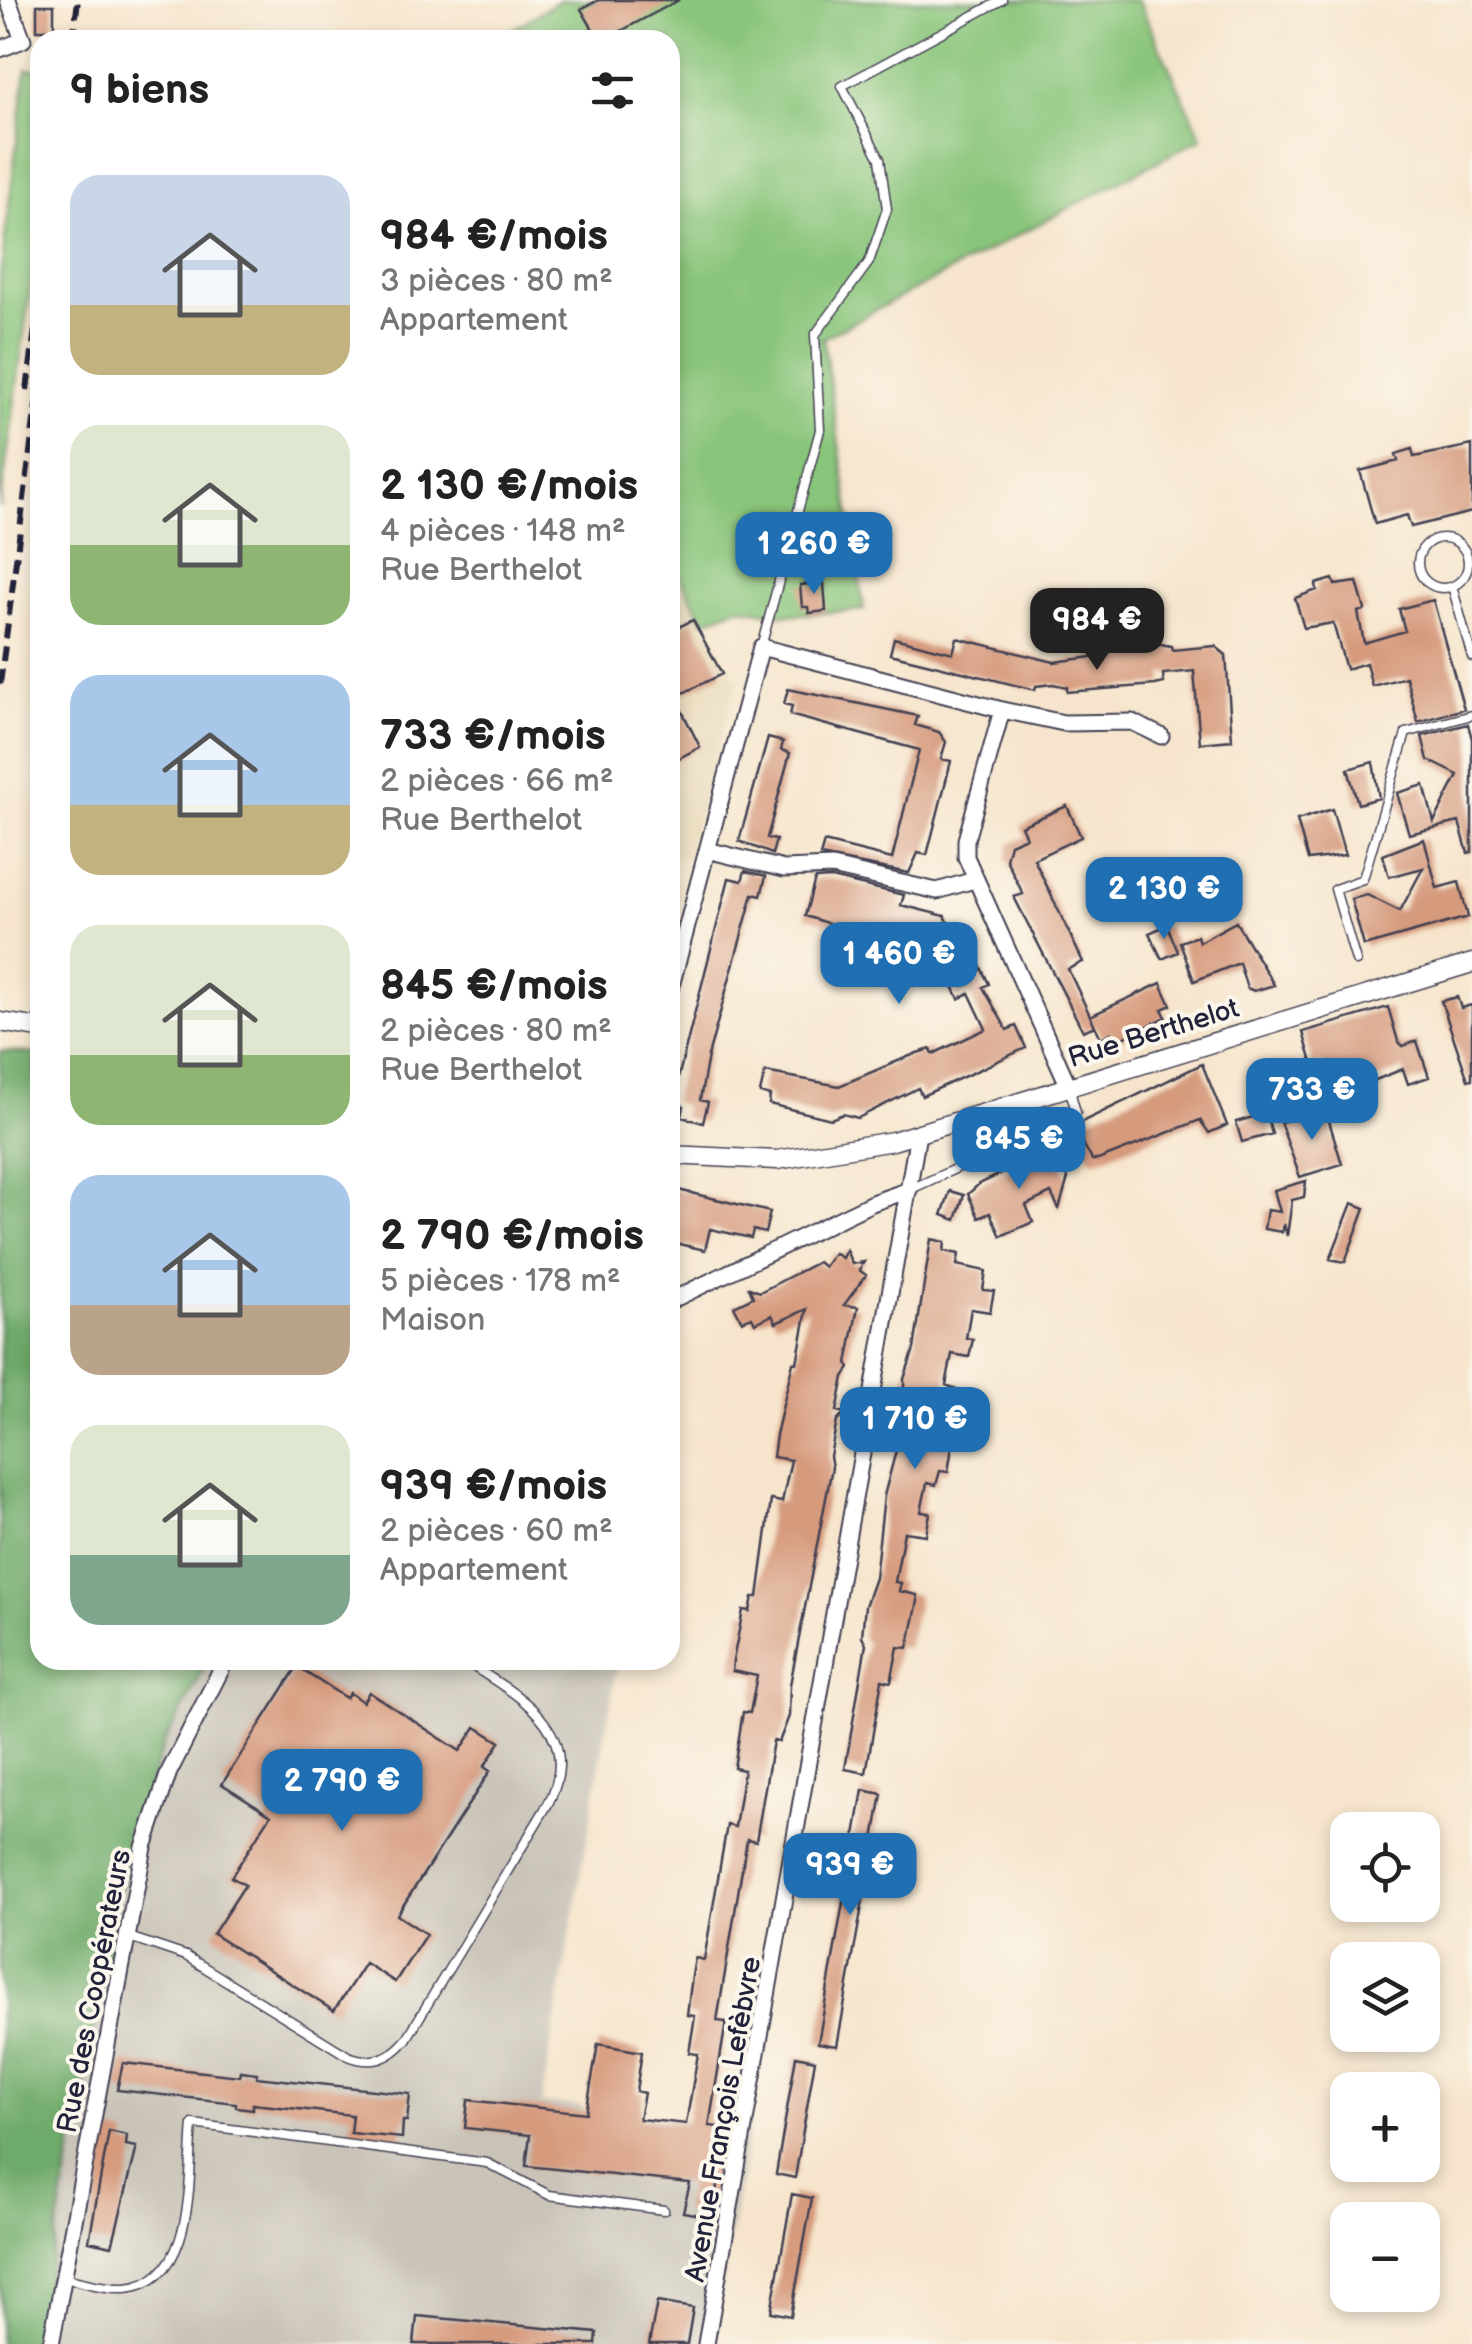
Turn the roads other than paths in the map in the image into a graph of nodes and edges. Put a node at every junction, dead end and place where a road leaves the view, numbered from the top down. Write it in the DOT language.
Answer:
graph roads {
  1 [pos="8,0"];
  2 [pos="1002,0"];
  3 [pos="0,49"];
  4 [pos="1452,586"];
  5 [pos="761,647"];
  6 [pos="1472,657"];
  7 [pos="1002,710"];
  8 [pos="1472,714"];
  9 [pos="1161,736"];
  10 [pos="707,850"];
  11 [pos="974,880"];
  12 [pos="680,952"];
  13 [pos="1356,961"];
  14 [pos="1472,963"];
  15 [pos="3,1023"];
  16 [pos="30,1027"];
  17 [pos="1070,1087"];
  18 [pos="918,1134"];
  19 [pos="680,1155"];
  20 [pos="909,1190"];
  21 [pos="680,1296"];
  22 [pos="221,1670"];
  23 [pos="478,1670"];
  24 [pos="126,1936"];
  25 [pos="664,2210"];
  26 [pos="64,2278"];
  27 [pos="51,2344"];
  28 [pos="706,2344"];
  1 -- 3 [label="street"];
  2 -- 5 [label="lane"];
  4 -- 4 [label="lane"];
  4 -- 6 [label="lane"];
  5 -- 7 [label="street"];
  5 -- 10 [label="street"];
  7 -- 9 [label="street"];
  7 -- 11 [label="street"];
  8 -- 13 [label="lane"];
  10 -- 11 [label="street"];
  10 -- 12 [label="street"];
  11 -- 17 [label="street"];
  14 -- 17 [label="street, Rue Berthelot"];
  15 -- 16 [label="street"];
  17 -- 18 [label="street, Rue Berthelot"];
  17 -- 20 [label="lane"];
  18 -- 19 [label="street, Rue Berthelot"];
  18 -- 20 [label="street, Avenue François Lefèbvre"];
  20 -- 21 [label="street"];
  20 -- 28 [label="street, Avenue François Lefèbvre"];
  22 -- 24 [label="street, Rue des Coopérateurs"];
  23 -- 24 [label="lane"];
  24 -- 26 [label="street, Rue des Coopérateurs"];
  25 -- 26 [label="lane"];
  26 -- 27 [label="street, Rue des Coopérateurs"];
}
